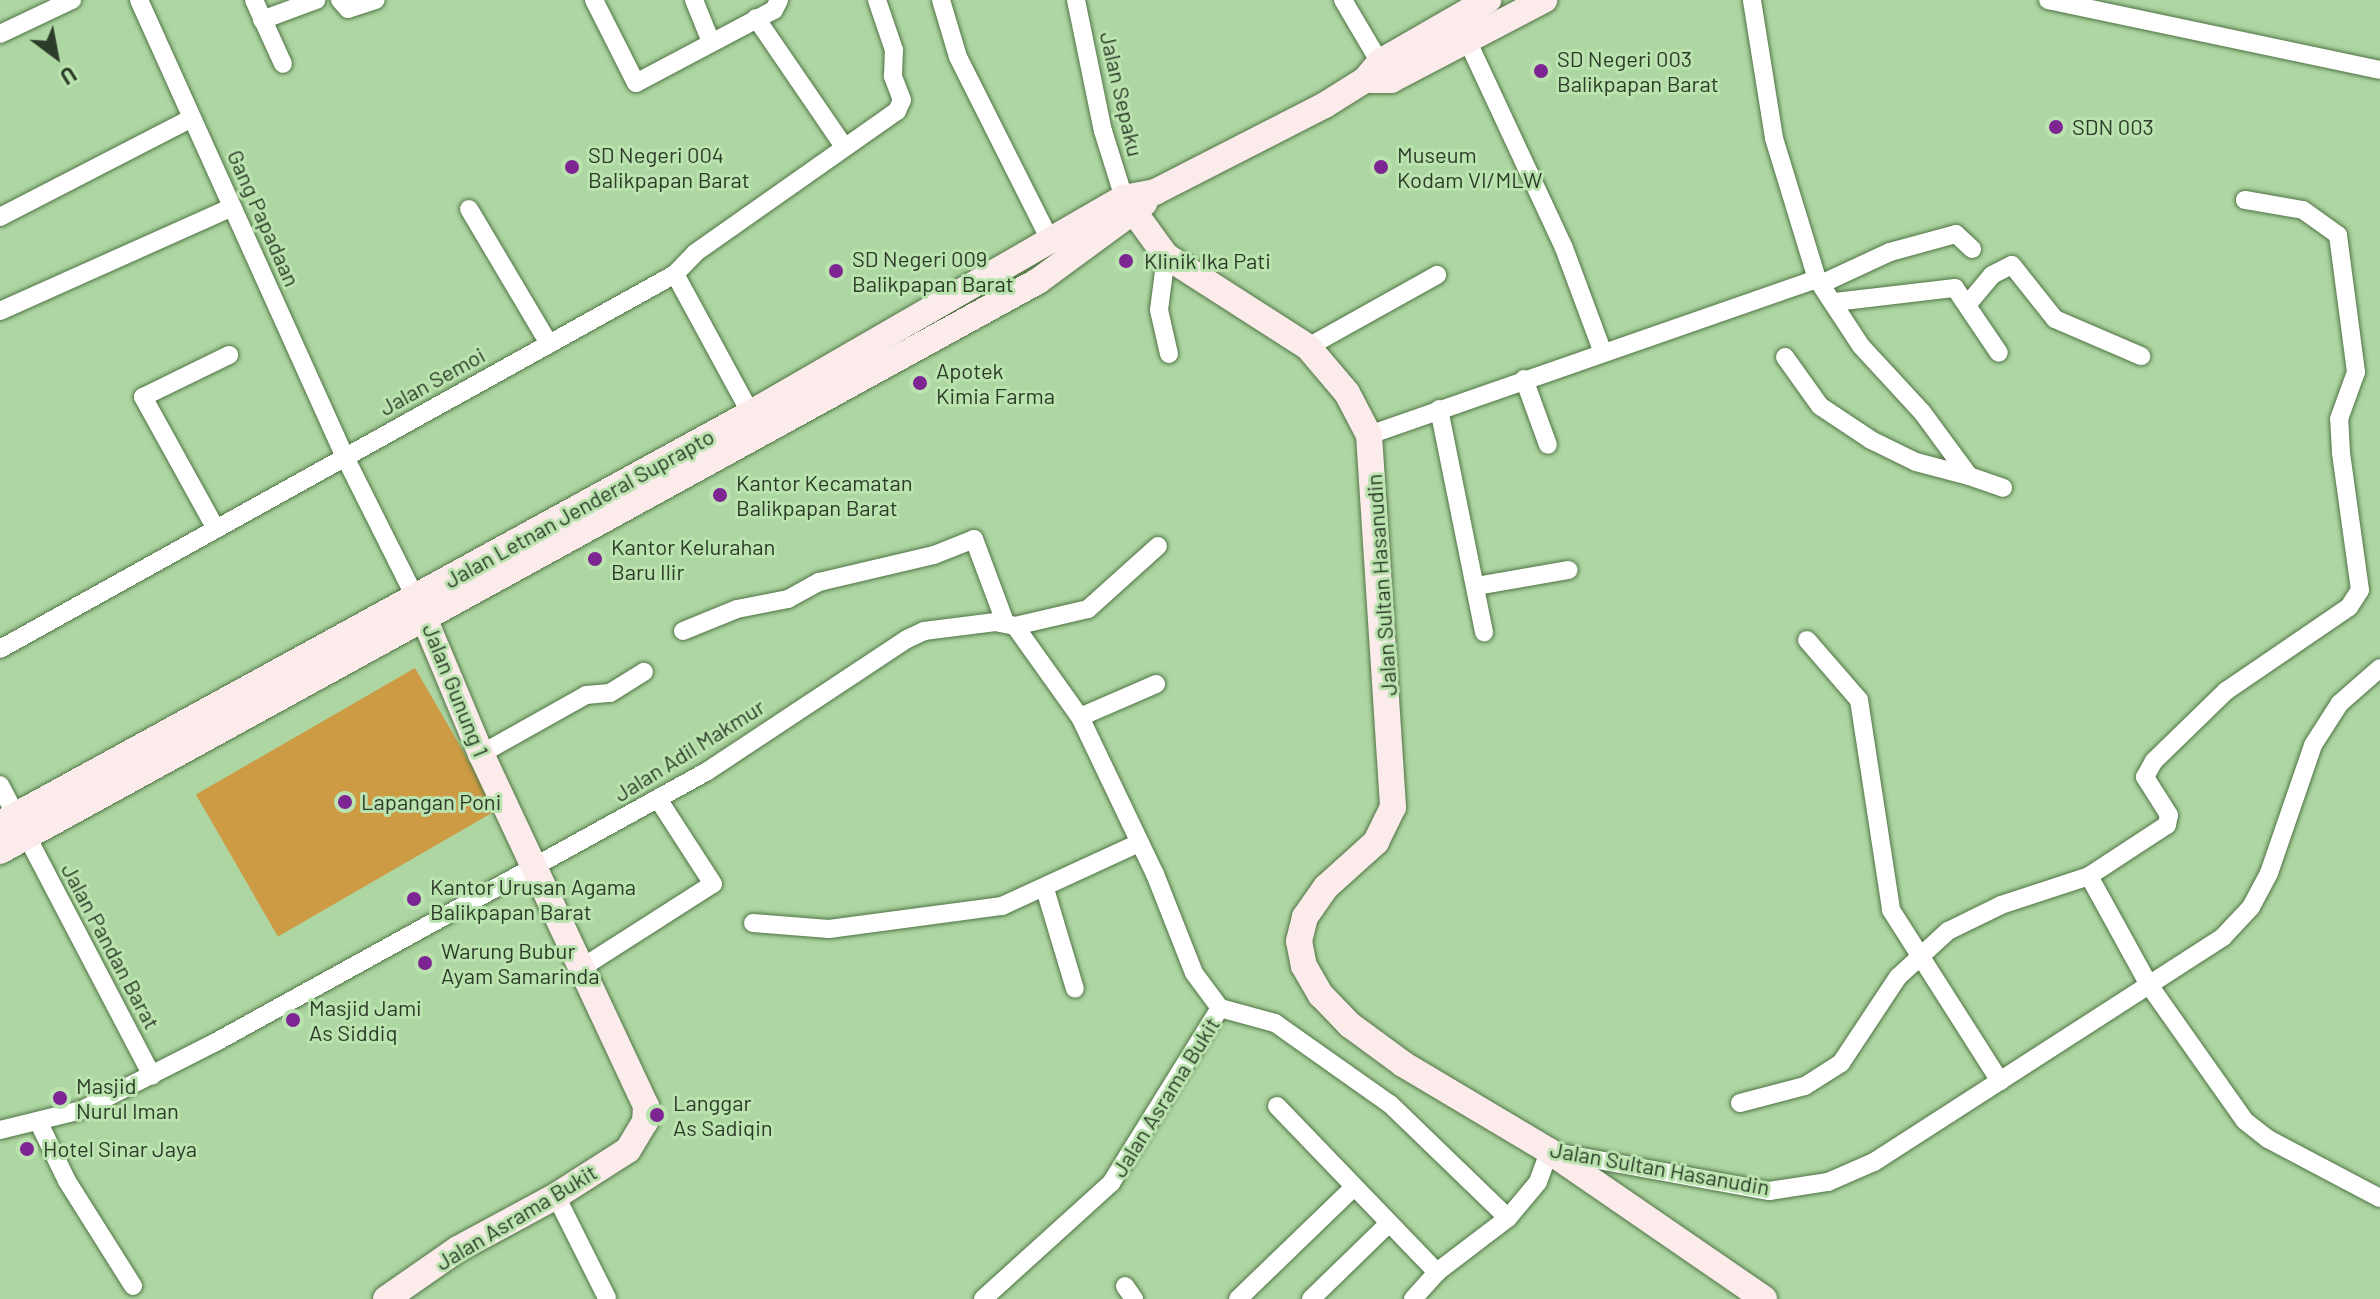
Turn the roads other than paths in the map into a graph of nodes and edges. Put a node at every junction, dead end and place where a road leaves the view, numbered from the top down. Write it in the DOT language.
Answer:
graph roads {
  1 [pos="72,0"];
  2 [pos="139,0"];
  3 [pos="254,0"];
  4 [pos="316,0"];
  5 [pos="340,0"];
  6 [pos="376,0"];
  7 [pos="594,0"];
  8 [pos="694,0"];
  9 [pos="779,0"];
  10 [pos="877,0"];
  11 [pos="941,0"];
  12 [pos="1076,0"];
  13 [pos="1343,0"];
  14 [pos="1488,0"];
  15 [pos="1544,0"];
  16 [pos="1752,0"];
  17 [pos="2048,0"];
  18 [pos="1461,6"];
  19 [pos="756,18"];
  20 [pos="262,20"];
  21 [pos="0,34"];
  22 [pos="711,42"];
  23 [pos="1468,42"];
  24 [pos="283,64"];
  25 [pos="2380,70"];
  26 [pos="1379,74"];
  27 [pos="192,118"];
  28 [pos="843,145"];
  29 [pos="2245,200"];
  30 [pos="232,207"];
  31 [pos="1129,207"];
  32 [pos="469,209"];
  33 [pos="0,217"];
  34 [pos="1052,244"];
  35 [pos="1972,249"];
  36 [pos="1166,256"];
  37 [pos="675,274"];
  38 [pos="1437,275"];
  39 [pos="1819,282"];
  40 [pos="1835,302"];
  41 [pos="1967,305"];
  42 [pos="0,311"];
  43 [pos="549,344"];
  44 [pos="1308,347"];
  45 [pos="1602,350"];
  46 [pos="1999,353"];
  47 [pos="1169,354"];
  48 [pos="229,355"];
  49 [pos="2141,356"];
  50 [pos="1785,357"];
  51 [pos="1524,379"];
  52 [pos="1439,409"];
  53 [pos="757,423"];
  54 [pos="1369,435"];
  55 [pos="1548,445"];
  56 [pos="345,457"];
  57 [pos="1969,476"];
  58 [pos="2003,488"];
  59 [pos="216,529"];
  60 [pos="1158,546"];
  61 [pos="1569,570"];
  62 [pos="1476,586"];
  63 [pos="422,609"];
  64 [pos="1010,624"];
  65 [pos="683,631"];
  66 [pos="1484,633"];
  67 [pos="1807,640"];
  68 [pos="0,649"];
  69 [pos="2380,668"];
  70 [pos="644,672"];
  71 [pos="1156,684"];
  72 [pos="1080,717"];
  73 [pos="481,754"];
  74 [pos="0,785"];
  75 [pos="658,799"];
  76 [pos="14,826"];
  77 [pos="1139,843"];
  78 [pos="0,851"];
  79 [pos="534,869"];
  80 [pos="2089,876"];
  81 [pos="1045,889"];
  82 [pos="753,923"];
  83 [pos="1916,955"];
  84 [pos="583,967"];
  85 [pos="2149,985"];
  86 [pos="1075,989"];
  87 [pos="1220,1008"];
  88 [pos="152,1076"];
  89 [pos="2000,1081"];
  90 [pos="1740,1103"];
  91 [pos="1277,1106"];
  92 [pos="39,1123"];
  93 [pos="0,1130"];
  94 [pos="1549,1151"];
  95 [pos="1353,1188"];
  96 [pos="556,1196"];
  97 [pos="2380,1198"];
  98 [pos="1508,1218"];
  99 [pos="1387,1225"];
  100 [pos="1437,1272"];
  101 [pos="133,1286"];
  102 [pos="607,1298"];
  103 [pos="386,1299"];
  104 [pos="984,1299"];
  105 [pos="1238,1299"];
  106 [pos="1311,1299"];
  107 [pos="1413,1299"];
  108 [pos="1764,1299"];
  1 -- 21 [label="street"];
  2 -- 27 [label="street, Gang Papadaan"];
  3 -- 20 [label="street"];
  4 -- 20 [label="street"];
  5 -- 6 [label="street"];
  7 -- 22 [label="street"];
  8 -- 22 [label="street"];
  9 -- 19 [label="street"];
  10 -- 28 [label="street, Jalan Semoi"];
  11 -- 34 [label="street"];
  12 -- 31 [label="street, Jalan Sepaku"];
  13 -- 26 [label="street"];
  14 -- 18 [label="main road, Jalan Letnan Jenderal Suprapto"];
  15 -- 23 [label="main road, Jalan Letnan Jenderal Suprapto"];
  16 -- 39 [label="street"];
  17 -- 25 [label="street"];
  18 -- 26 [label="main road, Jalan Letnan Jenderal Suprapto"];
  19 -- 22 [label="street"];
  19 -- 28 [label="street"];
  20 -- 24 [label="street"];
  23 -- 26 [label="main road, Jalan Letnan Jenderal Suprapto"];
  23 -- 45 [label="street"];
  26 -- 31 [label="main road, Jalan Letnan Jenderal Suprapto"];
  27 -- 30 [label="street, Gang Papadaan"];
  27 -- 33 [label="street"];
  28 -- 37 [label="street, Jalan Semoi"];
  29 -- 80 [label="street"];
  30 -- 42 [label="street"];
  30 -- 56 [label="street, Gang Papadaan"];
  31 -- 34 [label="main road, Jalan Letnan Jenderal Suprapto"];
  31 -- 36 [label="main road, Jalan Sultan Hasanudin"];
  31 -- 53 [label="main road, Jalan Letnan Jenderal Suprapto"];
  32 -- 43 [label="street"];
  34 -- 53 [label="main road, Jalan Letnan Jenderal Suprapto"];
  35 -- 39 [label="street"];
  36 -- 44 [label="main road, Jalan Sultan Hasanudin"];
  36 -- 47 [label="street"];
  37 -- 43 [label="street, Jalan Semoi"];
  37 -- 53 [label="street"];
  38 -- 44 [label="street"];
  39 -- 40 [label="street"];
  39 -- 45 [label="street"];
  40 -- 41 [label="street"];
  40 -- 57 [label="street"];
  41 -- 46 [label="street"];
  41 -- 49 [label="street"];
  43 -- 56 [label="street, Jalan Semoi"];
  44 -- 54 [label="main road, Jalan Sultan Hasanudin"];
  45 -- 51 [label="street"];
  48 -- 59 [label="street"];
  50 -- 57 [label="street"];
  51 -- 52 [label="street"];
  51 -- 55 [label="street"];
  52 -- 54 [label="street"];
  52 -- 62 [label="street"];
  53 -- 63 [label="main road, Jalan Letnan Jenderal Suprapto"];
  54 -- 94 [label="main road, Jalan Sultan Hasanudin"];
  56 -- 59 [label="street, Jalan Semoi"];
  56 -- 63 [label="street, Gang Papadaan"];
  57 -- 58 [label="street"];
  59 -- 68 [label="street, Jalan Semoi"];
  60 -- 64 [label="street, Jalan Adil Makmur"];
  61 -- 62 [label="street"];
  62 -- 66 [label="street"];
  63 -- 73 [label="main road, Jalan Gunung 1"];
  63 -- 76 [label="main road, Jalan Letnan Jenderal Suprapto"];
  63 -- 76 [label="main road, Jalan Letnan Jenderal Suprapto"];
  64 -- 65 [label="street"];
  64 -- 72 [label="street"];
  64 -- 75 [label="street, Jalan Adil Makmur"];
  67 -- 83 [label="street"];
  69 -- 85 [label="street, Jalan Sultan Hasanudin"];
  70 -- 73 [label="street"];
  71 -- 72 [label="street"];
  72 -- 77 [label="street"];
  73 -- 79 [label="main road, Jalan Gunung 1"];
  74 -- 76 [label="street, Jalan Pandan Barat"];
  75 -- 79 [label="street, Jalan Adil Makmur"];
  75 -- 84 [label="street"];
  76 -- 78 [label="main road"];
  76 -- 88 [label="street, Jalan Pandan Barat"];
  77 -- 81 [label="street"];
  77 -- 87 [label="street"];
  79 -- 84 [label="main road, Jalan Asrama Bukit"];
  79 -- 88 [label="street, Jalan Adil Makmur"];
  80 -- 83 [label="street"];
  80 -- 85 [label="street"];
  81 -- 82 [label="street"];
  81 -- 86 [label="street"];
  83 -- 89 [label="street"];
  83 -- 90 [label="street"];
  84 -- 96 [label="main road, Jalan Asrama Bukit"];
  85 -- 89 [label="street, Jalan Sultan Hasanudin"];
  85 -- 97 [label="street"];
  87 -- 98 [label="street, Jalan Asrama Bukit"];
  87 -- 104 [label="street, Jalan Asrama Bukit"];
  88 -- 92 [label="street, Jalan Adil Makmur"];
  89 -- 94 [label="street, Jalan Sultan Hasanudin"];
  91 -- 95 [label="street"];
  92 -- 93 [label="street, Jalan Adil Makmur"];
  92 -- 101 [label="street"];
  94 -- 98 [label="street"];
  94 -- 108 [label="main road"];
  95 -- 99 [label="street"];
  95 -- 105 [label="street"];
  96 -- 102 [label="street"];
  96 -- 103 [label="main road, Jalan Asrama Bukit"];
  98 -- 100 [label="street"];
  99 -- 100 [label="street"];
  99 -- 106 [label="street"];
  100 -- 107 [label="street"];
}
